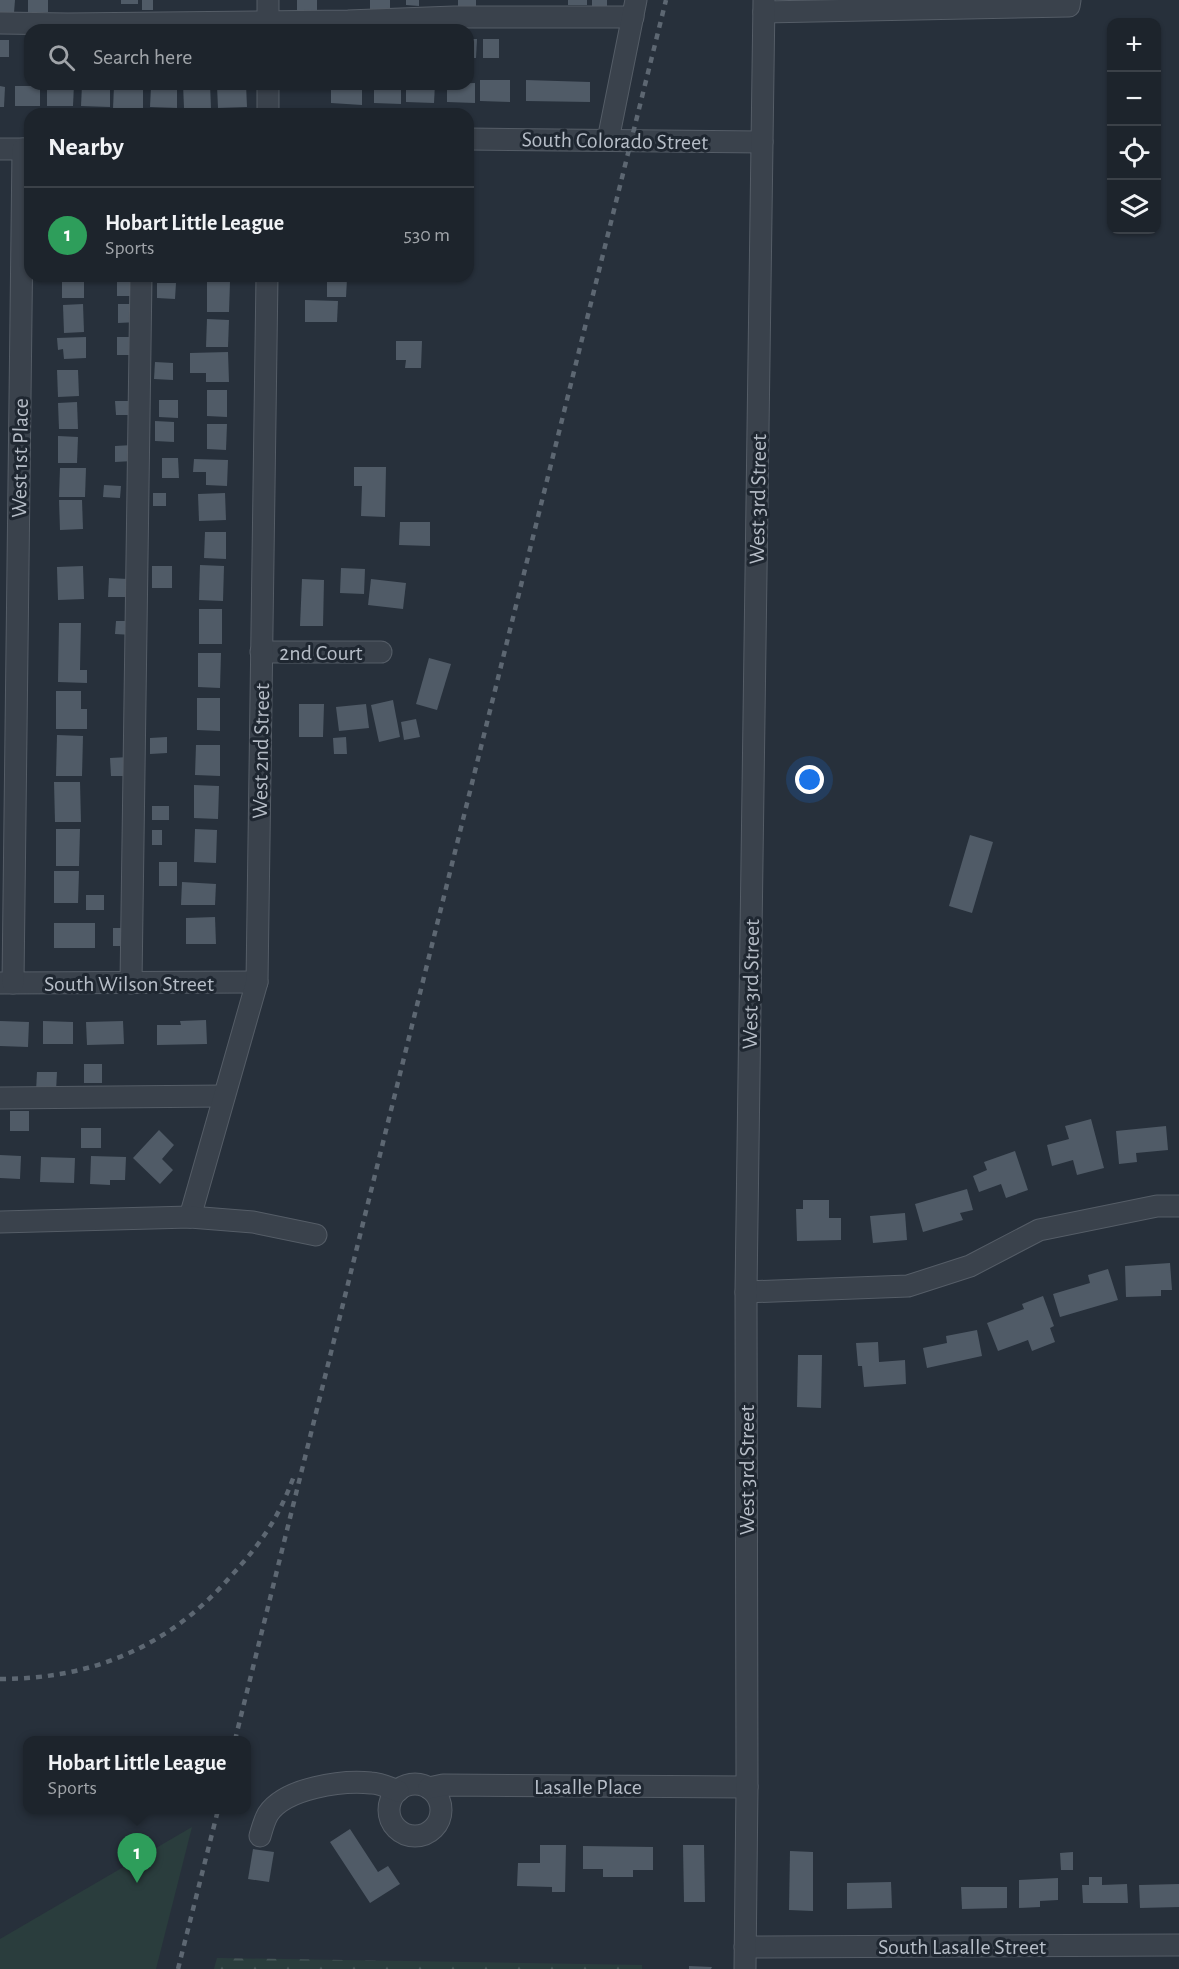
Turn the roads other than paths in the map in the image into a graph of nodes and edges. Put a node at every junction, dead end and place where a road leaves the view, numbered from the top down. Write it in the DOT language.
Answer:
graph roads {
  1 [pos="1070,3"];
  2 [pos="764,6"];
  3 [pos="634,8"];
  4 [pos="268,17"];
  5 [pos="0,23"];
  6 [pos="268,90"];
  7 [pos="268,108"];
  8 [pos="474,139"];
  9 [pos="608,140"];
  10 [pos="762,142"];
  11 [pos="0,149"];
  12 [pos="24,149"];
  13 [pos="24,232"];
  14 [pos="141,282"];
  15 [pos="267,282"];
  16 [pos="261,652"];
  17 [pos="381,652"];
  18 [pos="257,982"];
  19 [pos="6,983"];
  20 [pos="131,983"];
  21 [pos="225,1096"];
  22 [pos="0,1098"];
  23 [pos="1179,1206"];
  24 [pos="190,1217"];
  25 [pos="0,1222"];
  26 [pos="316,1235"];
  27 [pos="746,1292"];
  28 [pos="747,1787"];
  29 [pos="429,1788"];
  30 [pos="398,1791"];
  31 [pos="260,1836"];
  32 [pos="1179,1945"];
  33 [pos="745,1947"];
  34 [pos="745,1969"];
  1 -- 2 [label="street"];
  2 -- 10 [label="street, West 3rd Street"];
  3 -- 4 [label="street"];
  3 -- 9 [label="street"];
  4 -- 5 [label="street"];
  6 -- 7 [label="street"];
  8 -- 9 [label="street, South Colorado Street"];
  9 -- 10 [label="street, South Colorado Street"];
  10 -- 27 [label="street, West 3rd Street"];
  11 -- 12 [label="street"];
  13 -- 19 [label="street, West 1st Place"];
  14 -- 20 [label="street"];
  15 -- 16 [label="street, West 2nd Street"];
  16 -- 17 [label="street, 2nd Court"];
  16 -- 18 [label="street, West 2nd Street"];
  18 -- 20 [label="street, South Wilson Street"];
  18 -- 21 [label="street, West 2nd Street"];
  19 -- 20 [label="street, South Wilson Street"];
  21 -- 22 [label="street"];
  21 -- 24 [label="street, West 2nd Street"];
  23 -- 27 [label="street"];
  24 -- 25 [label="street"];
  24 -- 26 [label="street"];
  27 -- 28 [label="street, West 3rd Street"];
  28 -- 29 [label="street, Lasalle Place"];
  28 -- 33 [label="street, West 3rd Street"];
  29 -- 30 [label="street, Lasalle Place"];
  29 -- 30 [label="street"];
  30 -- 31 [label="street"];
  32 -- 33 [label="street, South Lasalle Street"];
  33 -- 34 [label="street, West 3rd Street"];
}
